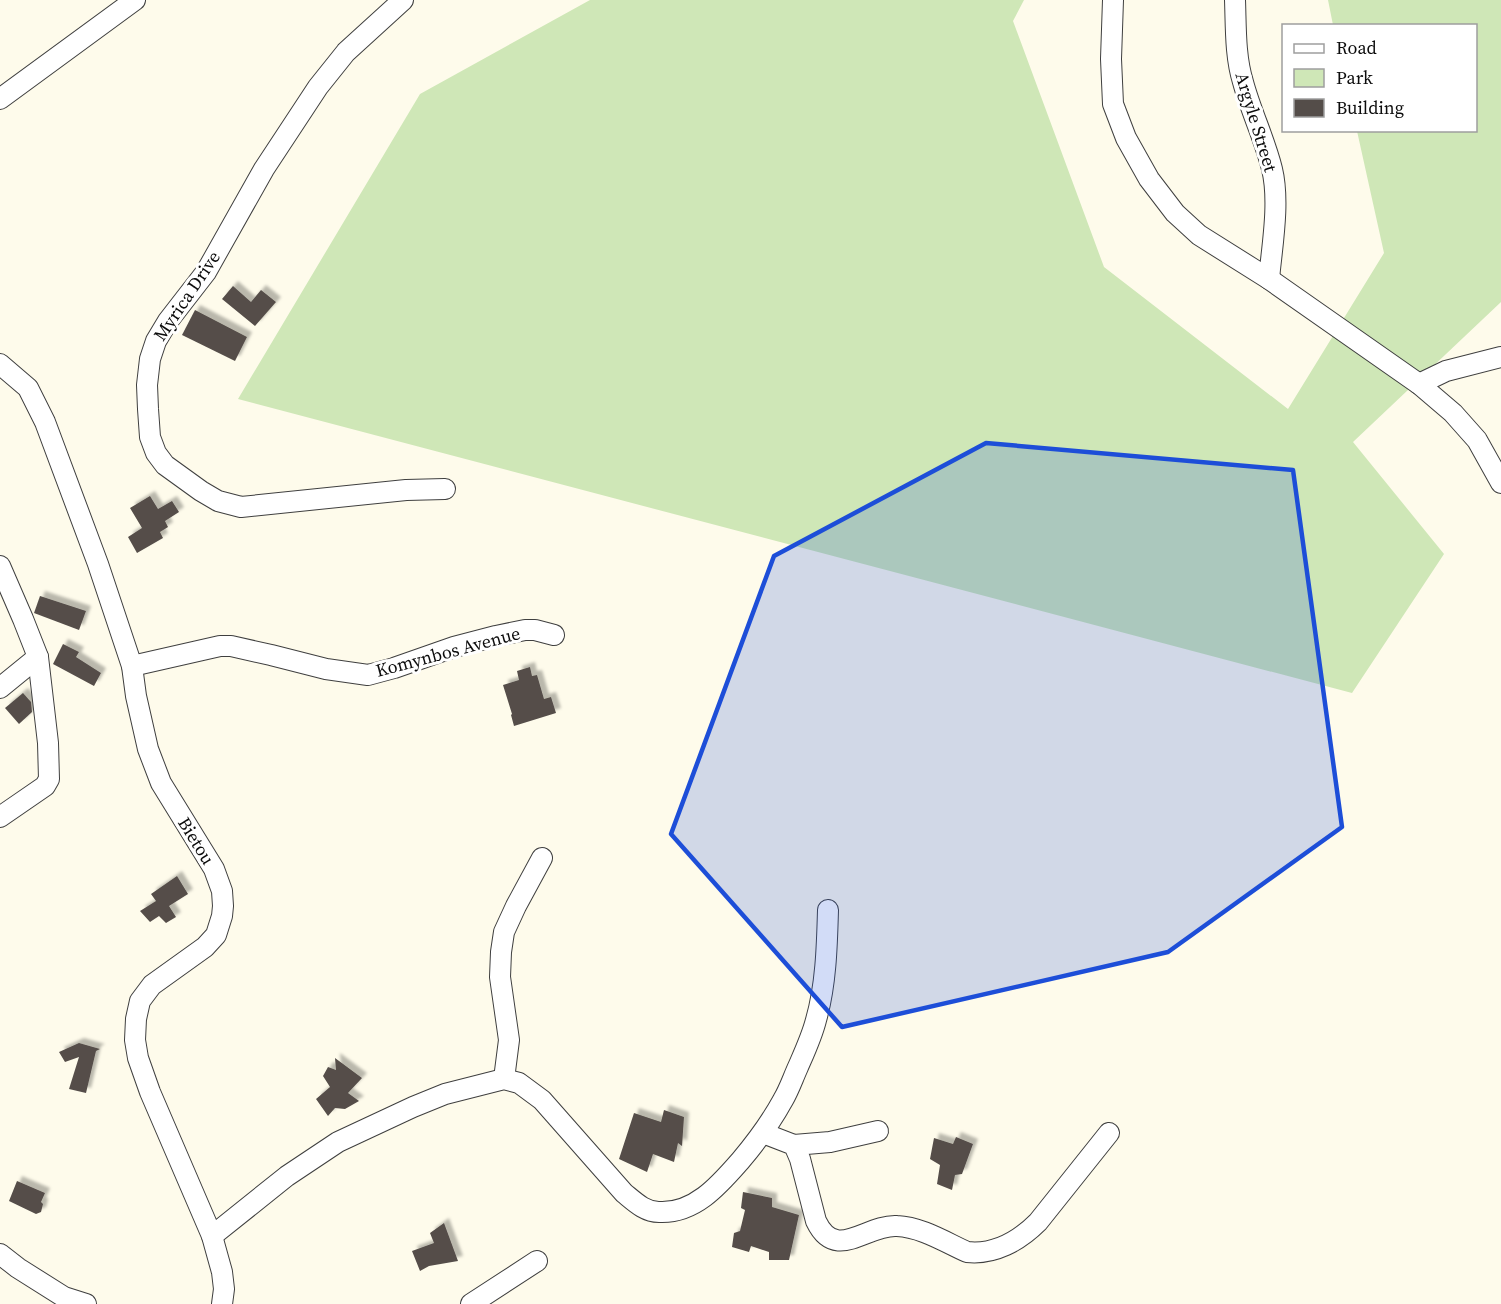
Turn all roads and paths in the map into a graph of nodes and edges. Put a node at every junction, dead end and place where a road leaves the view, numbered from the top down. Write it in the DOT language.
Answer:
graph roads {
  1 [pos="135,0"];
  2 [pos="403,0"];
  3 [pos="1113,0"];
  4 [pos="1235,0"];
  5 [pos="0,99"];
  6 [pos="1269,279"];
  7 [pos="1501,357"];
  8 [pos="0,364"];
  9 [pos="1419,384"];
  10 [pos="1501,483"];
  11 [pos="445,489"];
  12 [pos="0,566"];
  13 [pos="554,635"];
  14 [pos="38,657"];
  15 [pos="132,666"];
  16 [pos="0,688"];
  17 [pos="0,817"];
  18 [pos="542,858"];
  19 [pos="828,910"];
  20 [pos="504,1079"];
  21 [pos="878,1131"];
  22 [pos="763,1133"];
  23 [pos="1109,1133"];
  24 [pos="794,1146"];
  25 [pos="212,1236"];
  26 [pos="0,1254"];
  27 [pos="537,1261"];
  28 [pos="57,1300"];
  29 [pos="86,1304"];
  30 [pos="222,1304"];
  31 [pos="471,1304"];
  1 -- 5 [label="street"];
  2 -- 11 [label="street, Myrica Drive"];
  3 -- 6 [label="street"];
  4 -- 6 [label="street, Argyle Street"];
  6 -- 9 [label="street"];
  7 -- 9 [label="street"];
  8 -- 15 [label="street, Bietou"];
  9 -- 10 [label="street"];
  12 -- 14 [label="street"];
  13 -- 15 [label="street, Komynbos Avenue"];
  14 -- 16 [label="street"];
  14 -- 17 [label="street"];
  15 -- 25 [label="street, Bietou"];
  18 -- 20 [label="street"];
  19 -- 22 [label="street"];
  20 -- 22 [label="street"];
  20 -- 25 [label="street"];
  21 -- 24 [label="street"];
  22 -- 24 [label="street"];
  23 -- 24 [label="street"];
  25 -- 30 [label="street, Bietou"];
  26 -- 28 [label="street"];
  27 -- 31 [label="street"];
  28 -- 29 [label="street"];
}
